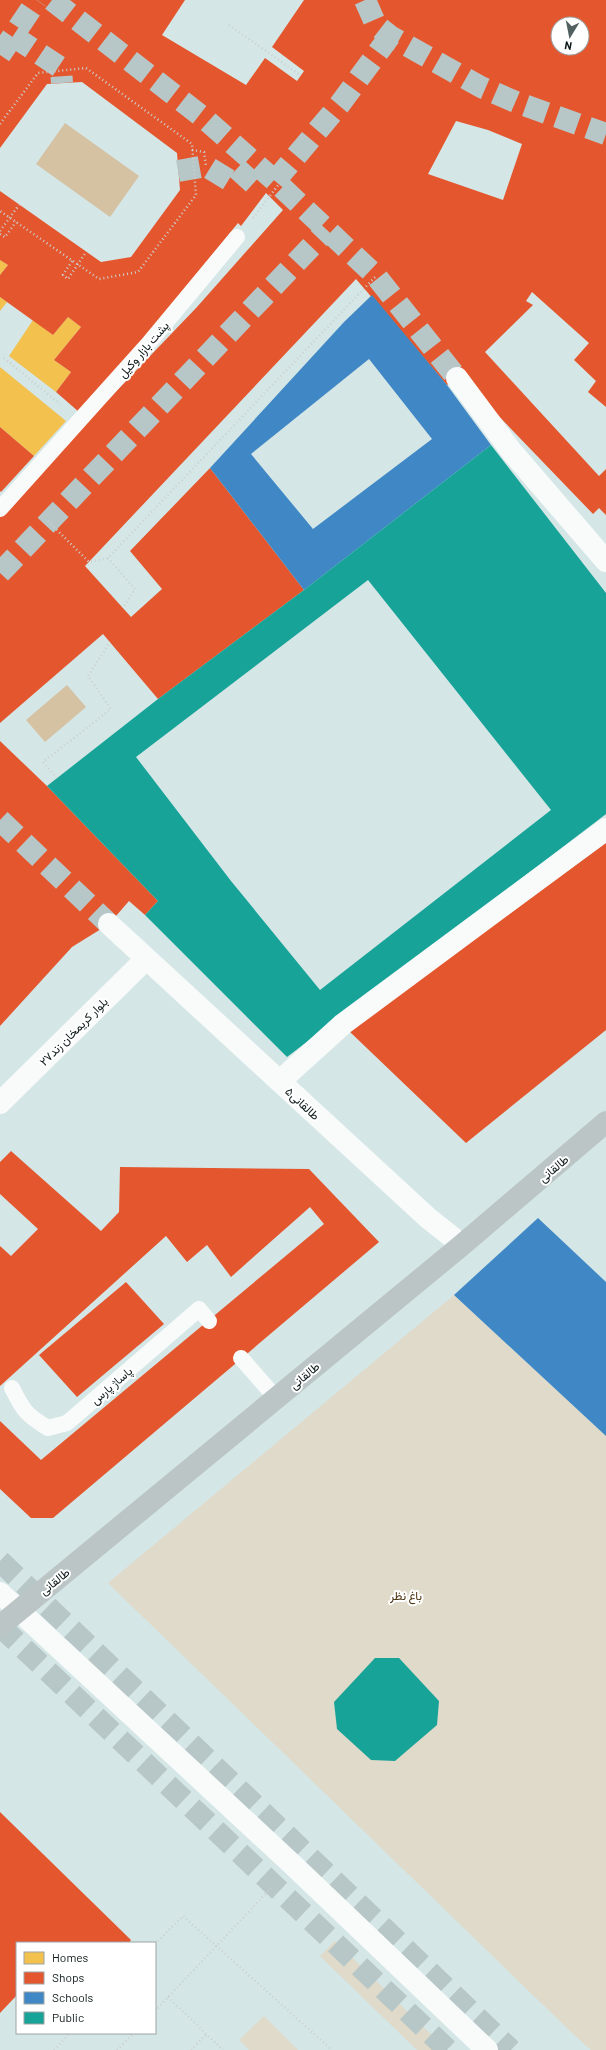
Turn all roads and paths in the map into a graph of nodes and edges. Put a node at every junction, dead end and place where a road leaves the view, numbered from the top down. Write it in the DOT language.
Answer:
graph roads {
  1 [pos="230,25"];
  2 [pos="300,75"];
  3 [pos="0,124"];
  4 [pos="192,150"];
  5 [pos="206,166"];
  6 [pos="279,184"];
  7 [pos="19,205"];
  8 [pos="0,211"];
  9 [pos="16,222"];
  10 [pos="0,231"];
  11 [pos="0,234"];
  12 [pos="238,237"];
  13 [pos="86,252"];
  14 [pos="72,261"];
  15 [pos="376,276"];
  16 [pos="4,358"];
  17 [pos="457,378"];
  18 [pos="80,421"];
  19 [pos="0,508"];
  20 [pos="48,521"];
  21 [pos="108,558"];
  22 [pos="606,561"];
  23 [pos="123,608"];
  24 [pos="110,642"];
  25 [pos="57,778"];
  26 [pos="606,829"];
  27 [pos="109,924"];
  28 [pos="146,959"];
  29 [pos="280,1081"];
  30 [pos="0,1103"];
  31 [pos="606,1122"];
  32 [pos="462,1245"];
  33 [pos="209,1321"];
  34 [pos="241,1358"];
  35 [pos="12,1388"];
  36 [pos="276,1398"];
  37 [pos="0,1593"];
  38 [pos="19,1611"];
  39 [pos="0,1626"];
  40 [pos="293,1865"];
  41 [pos="156,1943"];
  42 [pos="217,1947"];
  43 [pos="168,1997"];
  44 [pos="156,2010"];
  45 [pos="69,2034"];
  46 [pos="133,2034"];
  47 [pos="207,2034"];
  48 [pos="54,2050"];
  49 [pos="117,2050"];
  50 [pos="191,2050"];
  51 [pos="223,2050"];
  52 [pos="332,2050"];
  53 [pos="487,2050"];
  1 -- 2 [label="path"];
  3 -- 4 [label="path"];
  4 -- 5 [label="path"];
  4 -- 14 [label="path"];
  6 -- 12 [label="path"];
  7 -- 10 [label="path"];
  8 -- 9 [label="path"];
  9 -- 11 [label="path"];
  9 -- 14 [label="path"];
  12 -- 18 [label="lane, پشت بازار وکیل"];
  13 -- 14 [label="path"];
  15 -- 21 [label="path"];
  16 -- 18 [label="path"];
  17 -- 22 [label="street"];
  18 -- 19 [label="lane, پشت بازار وکیل"];
  20 -- 21 [label="path"];
  21 -- 23 [label="path"];
  24 -- 25 [label="path"];
  26 -- 29 [label="street"];
  27 -- 28 [label="street, طالقانی۵"];
  28 -- 29 [label="street, طالقانی۵"];
  28 -- 30 [label="street, بلوار کریمخان زند۲۷"];
  29 -- 32 [label="street, طالقانی۵"];
  31 -- 32 [label="street, طالقانی"];
  32 -- 36 [label="street, طالقانی"];
  33 -- 35 [label="lane, پاساژ پارس"];
  34 -- 36 [label="lane"];
  36 -- 38 [label="street, طالقانی"];
  37 -- 38 [label="street"];
  38 -- 39 [label="street, طالقانی"];
  38 -- 40 [label="street"];
  40 -- 42 [label="path"];
  40 -- 53 [label="street"];
  41 -- 42 [label="path"];
  42 -- 43 [label="path"];
  42 -- 52 [label="path"];
  43 -- 44 [label="path"];
  43 -- 47 [label="path"];
  45 -- 48 [label="path"];
  46 -- 49 [label="path"];
  47 -- 50 [label="path"];
  47 -- 51 [label="path"];
}
